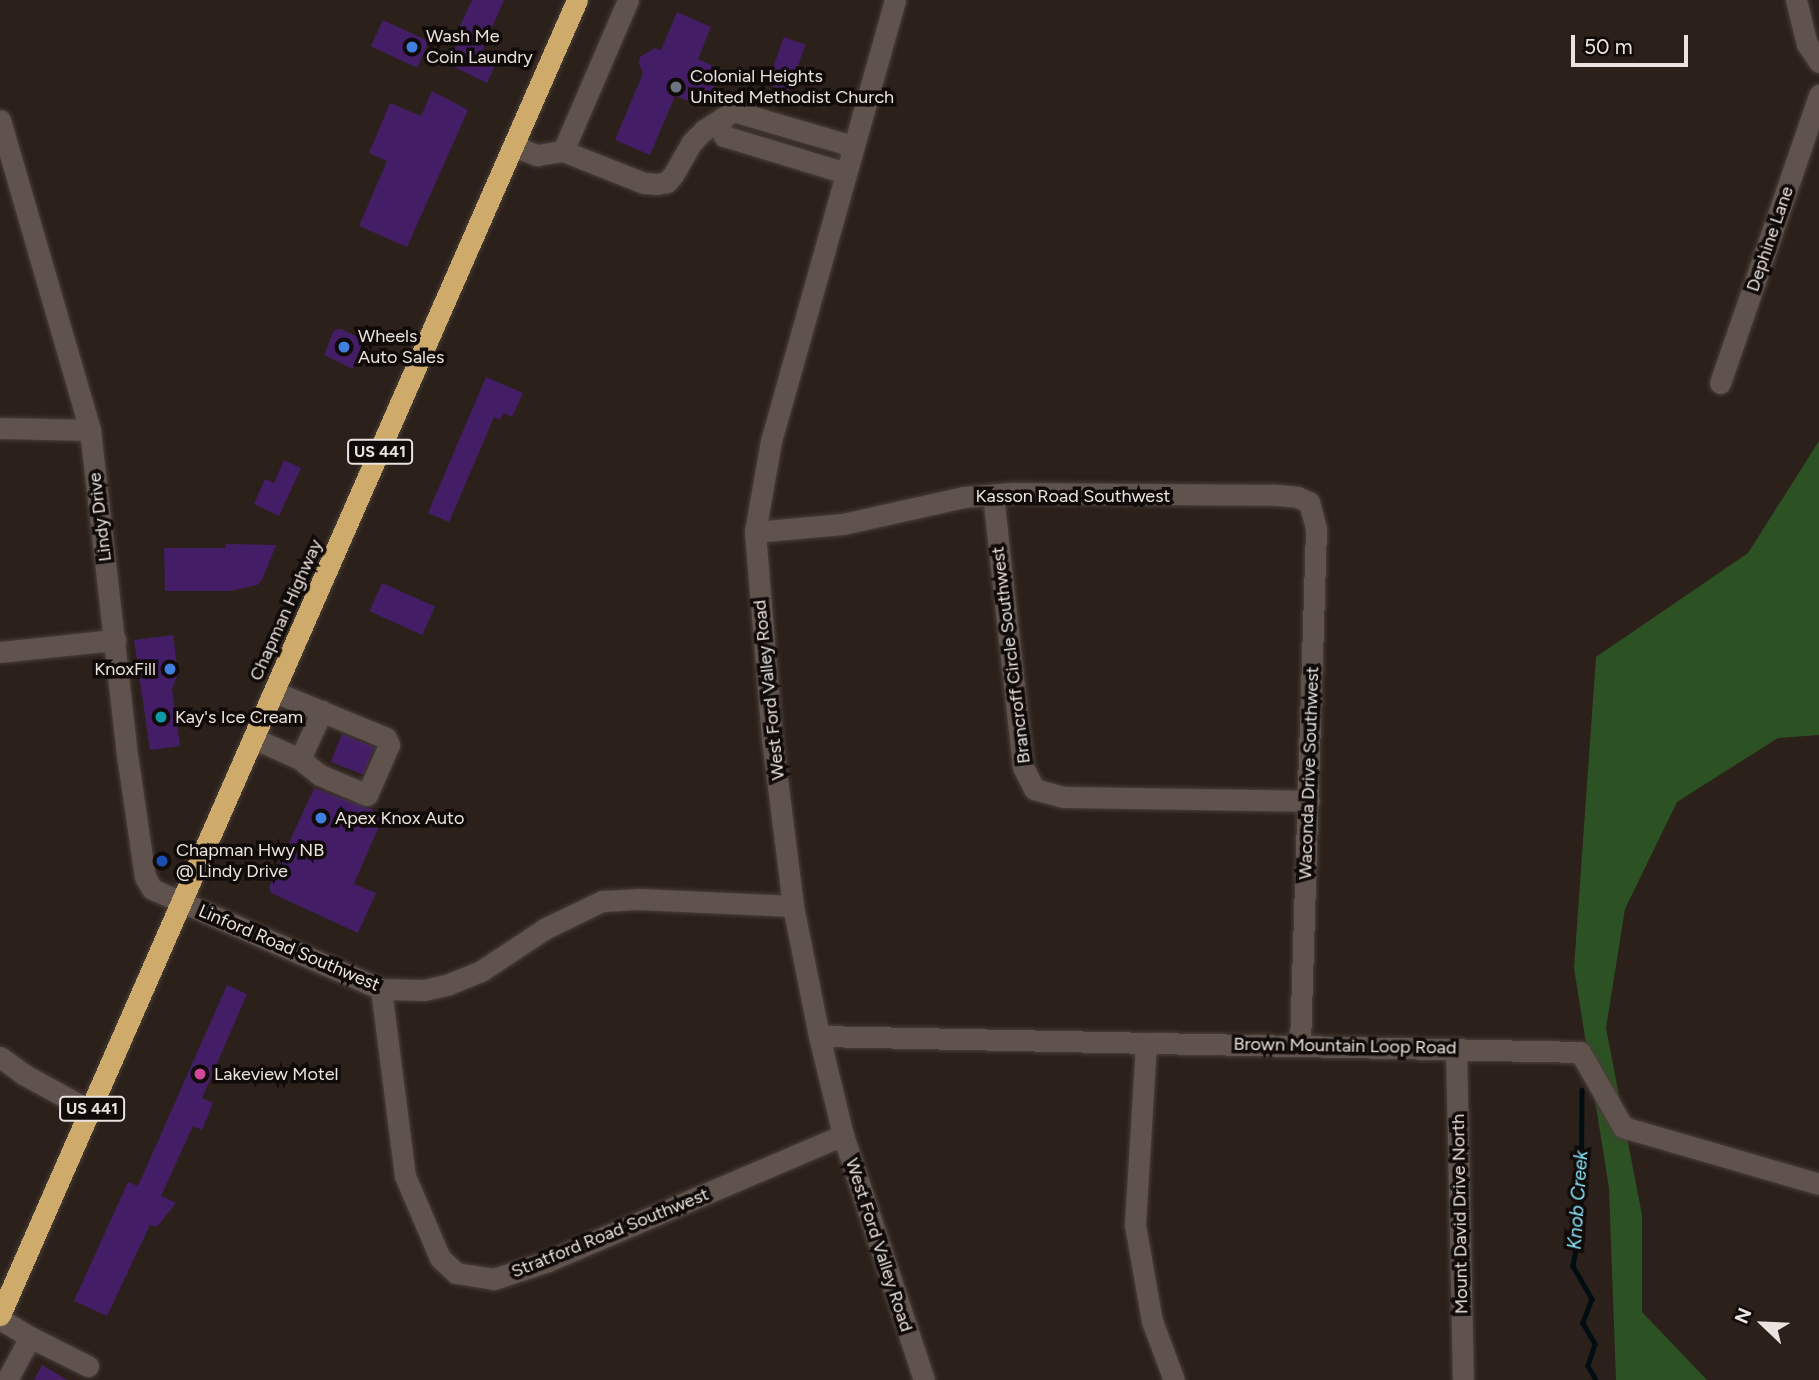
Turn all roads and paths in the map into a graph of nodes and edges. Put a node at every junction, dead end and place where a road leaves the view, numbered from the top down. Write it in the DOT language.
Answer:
graph roads {
  1 [pos="577,0"];
  2 [pos="628,0"];
  3 [pos="895,0"];
  4 [pos="1796,0"];
  5 [pos="1819,62"];
  6 [pos="1819,95"];
  7 [pos="0,120"];
  8 [pos="717,122"];
  9 [pos="513,146"];
  10 [pos="853,146"];
  11 [pos="563,151"];
  12 [pos="846,173"];
  13 [pos="1720,383"];
  14 [pos="0,428"];
  15 [pos="90,430"];
  16 [pos="993,495"];
  17 [pos="1309,502"];
  18 [pos="755,532"];
  19 [pos="115,639"];
  20 [pos="0,652"];
  21 [pos="275,692"];
  22 [pos="322,711"];
  23 [pos="255,739"];
  24 [pos="300,759"];
  25 [pos="1309,801"];
  26 [pos="183,903"];
  27 [pos="793,906"];
  28 [pos="381,989"];
  29 [pos="819,1036"];
  30 [pos="1146,1044"];
  31 [pos="1300,1045"];
  32 [pos="1456,1048"];
  33 [pos="0,1057"];
  34 [pos="91,1111"];
  35 [pos="843,1135"];
  36 [pos="1819,1184"];
  37 [pos="0,1317"];
  38 [pos="30,1337"];
  39 [pos="88,1366"];
  40 [pos="8,1380"];
  41 [pos="923,1380"];
  42 [pos="1174,1380"];
  43 [pos="1463,1380"];
  1 -- 9 [label="highway, Chapman Highway / US 441"];
  2 -- 11 [label="street"];
  3 -- 10 [label="street, West Ford Valley Road"];
  4 -- 5 [label="street"];
  6 -- 13 [label="street, Dephine Lane"];
  7 -- 15 [label="street, Lindy Drive"];
  8 -- 10 [label="street"];
  8 -- 11 [label="street"];
  8 -- 12 [label="street"];
  9 -- 11 [label="street"];
  9 -- 21 [label="highway, Chapman Highway / US 441"];
  10 -- 12 [label="street, West Ford Valley Road"];
  12 -- 18 [label="street, West Ford Valley Road"];
  14 -- 15 [label="street"];
  15 -- 19 [label="street, Lindy Drive"];
  16 -- 17 [label="street, Kasson Road Southwest"];
  16 -- 18 [label="street, Kasson Road Southwest"];
  16 -- 25 [label="street, Brancroff Circle Southwest"];
  17 -- 25 [label="street, Waconda Drive Southwest"];
  18 -- 27 [label="street, West Ford Valley Road"];
  19 -- 20 [label="street"];
  19 -- 26 [label="street, Lindy Drive"];
  21 -- 22 [label="street"];
  21 -- 23 [label="highway, Chapman Highway / US 441"];
  22 -- 24 [label="street"];
  22 -- 24 [label="street"];
  23 -- 24 [label="street"];
  23 -- 26 [label="highway, Chapman Highway / US 441"];
  25 -- 31 [label="street, Waconda Drive Southwest"];
  26 -- 28 [label="street, Linford Road Southwest"];
  26 -- 34 [label="highway, Chapman Highway / US 441"];
  27 -- 28 [label="street, Linford Road Southwest"];
  27 -- 29 [label="street, West Ford Valley Road"];
  28 -- 35 [label="street, Stratford Road Southwest"];
  29 -- 30 [label="street, Brown Mountain Loop Road"];
  29 -- 35 [label="street, West Ford Valley Road"];
  30 -- 31 [label="street, Brown Mountain Loop Road"];
  30 -- 42 [label="street"];
  31 -- 32 [label="street, Brown Mountain Loop Road"];
  32 -- 36 [label="street, Brown Mountain Loop Road"];
  32 -- 43 [label="street, Mount David Drive North"];
  33 -- 34 [label="street"];
  34 -- 37 [label="highway, Chapman Highway / US 441"];
  35 -- 41 [label="street, West Ford Valley Road"];
  37 -- 38 [label="street"];
  38 -- 39 [label="street"];
  38 -- 40 [label="street"];
}
